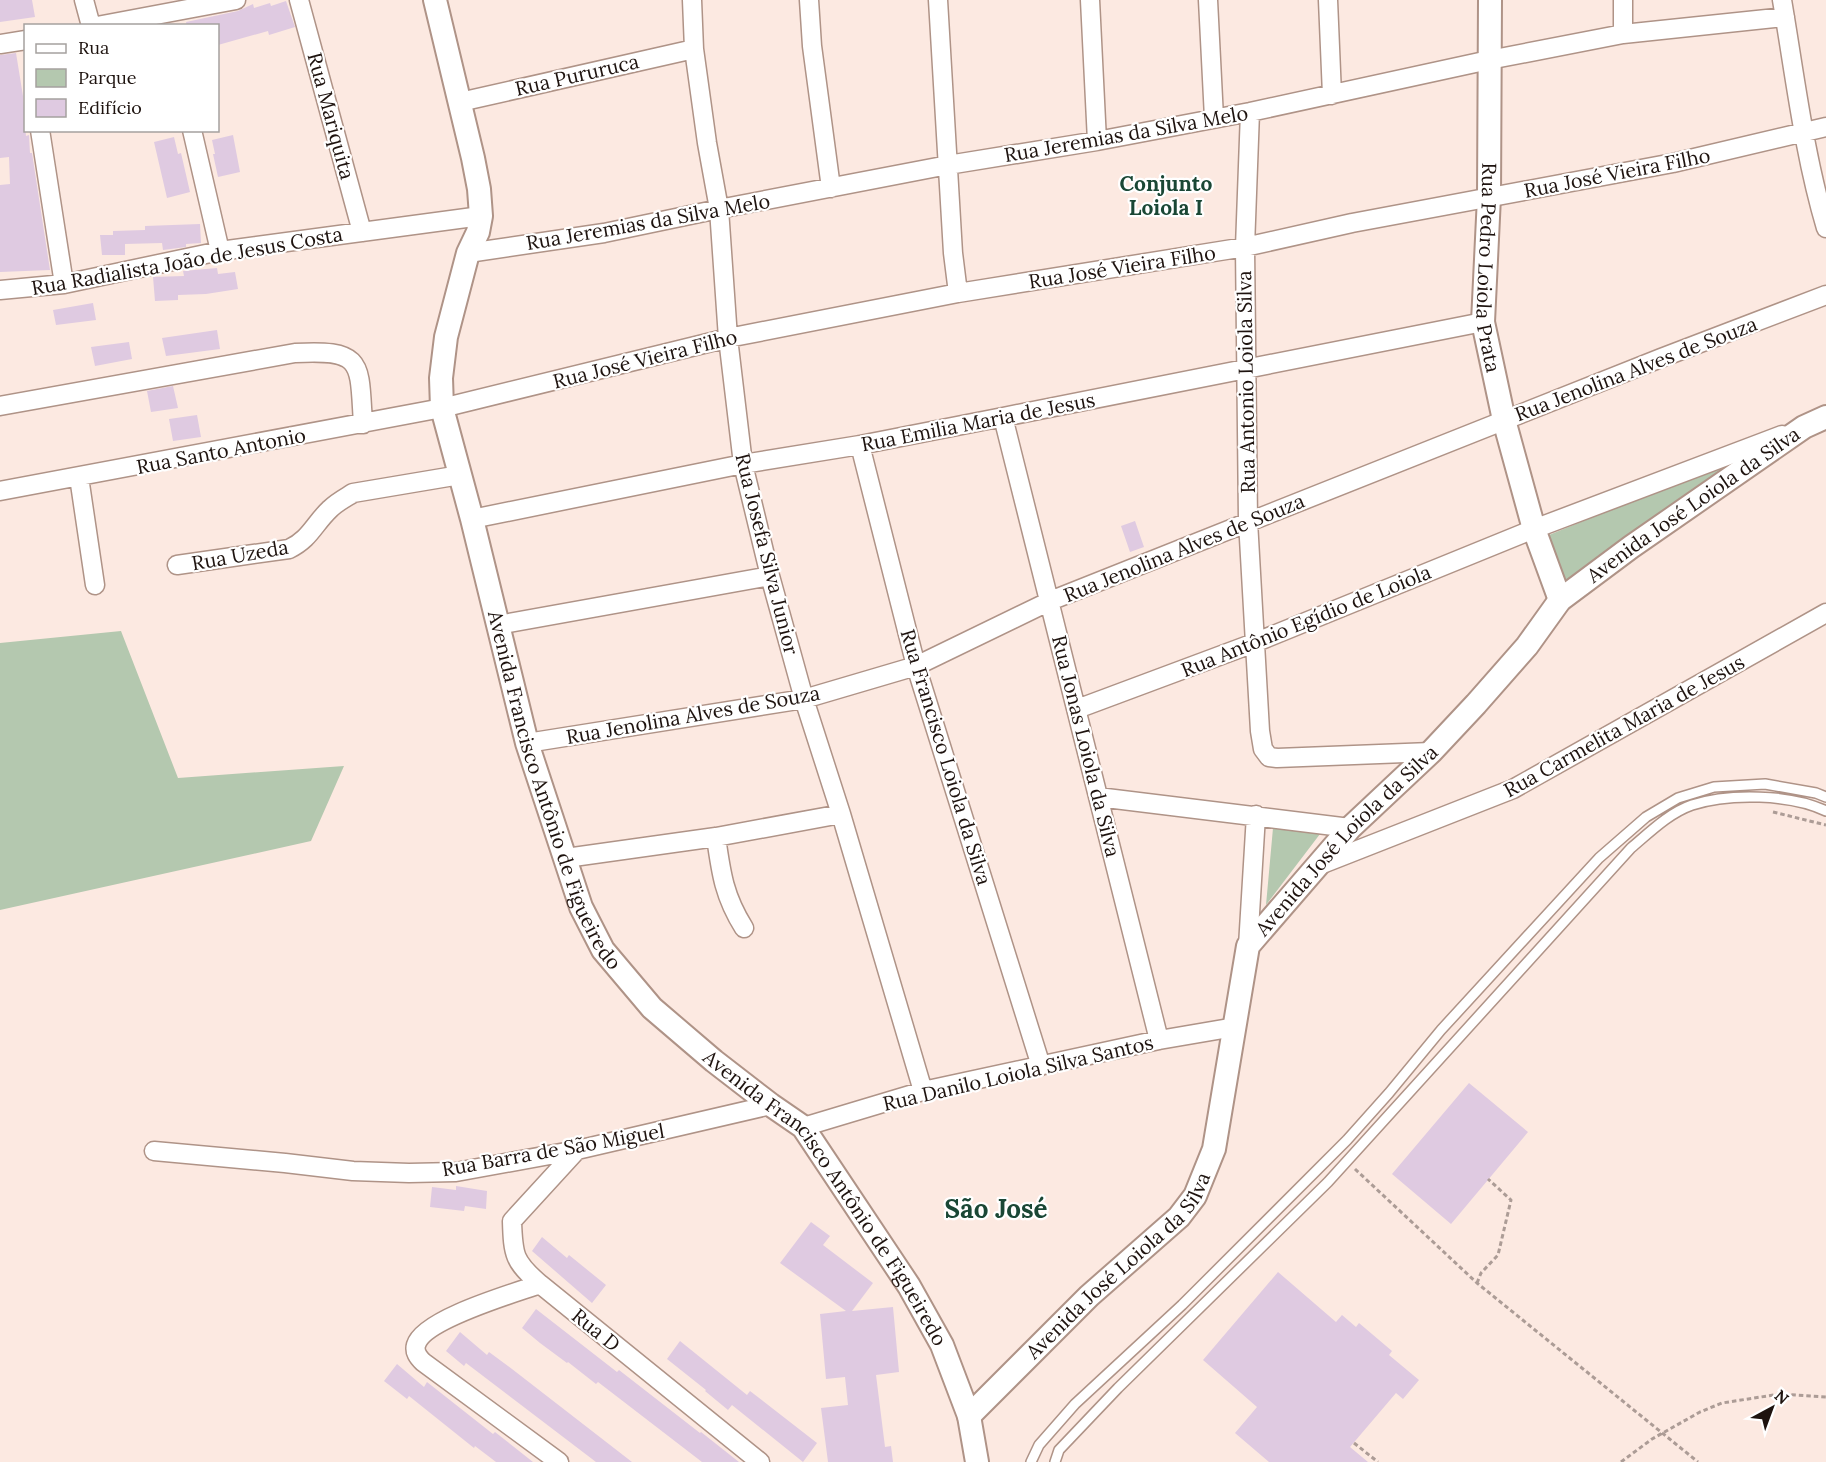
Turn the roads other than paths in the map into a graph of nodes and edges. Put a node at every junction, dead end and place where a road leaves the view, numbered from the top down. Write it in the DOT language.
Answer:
graph roads {
  1 [pos="84,0"];
  2 [pos="236,0"];
  3 [pos="299,0"];
  4 [pos="435,0"];
  5 [pos="692,0"];
  6 [pos="809,0"];
  7 [pos="938,0"];
  8 [pos="1090,0"];
  9 [pos="1208,0"];
  10 [pos="1328,0"];
  11 [pos="1490,0"];
  12 [pos="1623,0"];
  13 [pos="204,3"];
  14 [pos="1783,9"];
  15 [pos="167,20"];
  16 [pos="90,24"];
  17 [pos="120,24"];
  18 [pos="1623,34"];
  19 [pos="24,42"];
  20 [pos="0,44"];
  21 [pos="694,49"];
  22 [pos="1489,60"];
  23 [pos="1332,95"];
  24 [pos="460,102"];
  25 [pos="1250,112"];
  26 [pos="1214,118"];
  27 [pos="1826,127"];
  28 [pos="40,132"];
  29 [pos="192,132"];
  30 [pos="1804,133"];
  31 [pos="1097,141"];
  32 [pos="948,165"];
  33 [pos="831,188"];
  34 [pos="1489,197"];
  35 [pos="719,208"];
  36 [pos="481,216"];
  37 [pos="1826,228"];
  38 [pos="362,232"];
  39 [pos="1245,247"];
  40 [pos="220,251"];
  41 [pos="468,253"];
  42 [pos="64,284"];
  43 [pos="0,290"];
  44 [pos="958,293"];
  45 [pos="1826,295"];
  46 [pos="1483,322"];
  47 [pos="728,338"];
  48 [pos="1247,370"];
  49 [pos="0,406"];
  50 [pos="442,408"];
  51 [pos="1004,417"];
  52 [pos="1826,417"];
  53 [pos="1504,420"];
  54 [pos="363,424"];
  55 [pos="1804,427"];
  56 [pos="860,445"];
  57 [pos="743,464"];
  58 [pos="460,475"];
  59 [pos="79,477"];
  60 [pos="0,491"];
  61 [pos="472,519"];
  62 [pos="1248,521"];
  63 [pos="1534,529"];
  64 [pos="177,565"];
  65 [pos="770,576"];
  66 [pos="95,585"];
  67 [pos="1560,600"];
  68 [pos="1050,601"];
  69 [pos="1826,613"];
  70 [pos="498,625"];
  71 [pos="1254,643"];
  72 [pos="916,666"];
  73 [pos="804,699"];
  74 [pos="1077,709"];
  75 [pos="527,743"];
  76 [pos="1431,752"];
  77 [pos="1098,797"];
  78 [pos="1826,797"];
  79 [pos="1826,811"];
  80 [pos="841,814"];
  81 [pos="1256,815"];
  82 [pos="1350,828"];
  83 [pos="716,837"];
  84 [pos="566,858"];
  85 [pos="1316,867"];
  86 [pos="744,928"];
  87 [pos="1248,946"];
  88 [pos="1235,1027"];
  89 [pos="1159,1040"];
  90 [pos="1041,1066"];
  91 [pos="923,1091"];
  92 [pos="771,1105"];
  93 [pos="803,1126"];
  94 [pos="577,1150"];
  95 [pos="154,1151"];
  96 [pos="540,1284"];
  97 [pos="969,1416"];
  98 [pos="559,1462"];
  99 [pos="760,1462"];
  100 [pos="977,1462"];
  101 [pos="1031,1462"];
  102 [pos="1055,1462"];
  1 -- 16 [label="street"];
  2 -- 13 [label="street"];
  3 -- 38 [label="street, Rua Mariquita"];
  4 -- 24 [label="street, Avenida Francisco Antônio de Figueiredo"];
  5 -- 21 [label="street, Rua Josefa Silva Junior"];
  6 -- 33 [label="street"];
  7 -- 32 [label="street"];
  8 -- 31 [label="street"];
  9 -- 26 [label="street"];
  10 -- 23 [label="street"];
  11 -- 22 [label="street, Rua Pedro Loiola Prata"];
  12 -- 18 [label="street"];
  13 -- 15 [label="street"];
  14 -- 18 [label="street, Rua Jeremias da Silva Melo"];
  14 -- 30 [label="street"];
  15 -- 17 [label="street"];
  18 -- 22 [label="street, Rua Jeremias da Silva Melo"];
  19 -- 20 [label="street"];
  21 -- 24 [label="street, Rua Pururuca"];
  21 -- 35 [label="street, Rua Josefa Silva Junior"];
  22 -- 23 [label="street, Rua Jeremias da Silva Melo"];
  22 -- 34 [label="street, Rua Pedro Loiola Prata"];
  23 -- 25 [label="street, Rua Jeremias da Silva Melo"];
  24 -- 36 [label="street, Avenida Francisco Antônio de Figueiredo"];
  25 -- 26 [label="street, Rua Jeremias da Silva Melo"];
  25 -- 39 [label="street, Rua Antonio Loiola Silva"];
  26 -- 31 [label="street, Rua Jeremias da Silva Melo"];
  27 -- 30 [label="street"];
  28 -- 42 [label="street"];
  29 -- 40 [label="street"];
  30 -- 34 [label="street, Rua José Vieira Filho"];
  30 -- 37 [label="street"];
  31 -- 32 [label="street, Rua Jeremias da Silva Melo"];
  32 -- 33 [label="street, Rua Jeremias da Silva Melo"];
  32 -- 44 [label="street"];
  33 -- 35 [label="street, Rua Jeremias da Silva Melo"];
  34 -- 39 [label="street, Rua José Vieira Filho"];
  34 -- 46 [label="street, Rua Pedro Loiola Prata"];
  35 -- 41 [label="street, Rua Jeremias da Silva Melo"];
  35 -- 47 [label="street, Rua Josefa Silva Junior"];
  36 -- 38 [label="street, Rua Radialista João de Jesus Costa"];
  36 -- 41 [label="street, Avenida Francisco Antônio de Figueiredo"];
  38 -- 40 [label="street, Rua Radialista João de Jesus Costa"];
  39 -- 44 [label="street, Rua José Vieira Filho"];
  39 -- 48 [label="street, Rua Antonio Loiola Silva"];
  40 -- 42 [label="street, Rua Radialista João de Jesus Costa"];
  41 -- 50 [label="street, Avenida Francisco Antônio de Figueiredo"];
  42 -- 43 [label="street, Rua Radialista João de Jesus Costa"];
  44 -- 47 [label="street, Rua José Vieira Filho"];
  45 -- 53 [label="street, Rua Jenolina Alves de Souza"];
  46 -- 48 [label="street, Rua Emilia Maria de Jesus"];
  46 -- 53 [label="street, Rua Pedro Loiola Prata"];
  47 -- 50 [label="street, Rua José Vieira Filho"];
  47 -- 57 [label="street, Rua Josefa Silva Junior"];
  48 -- 51 [label="street, Rua Emilia Maria de Jesus"];
  48 -- 62 [label="street, Rua Antonio Loiola Silva"];
  49 -- 54 [label="street"];
  50 -- 54 [label="street, Rua Santo Antonio"];
  50 -- 58 [label="street, Avenida Francisco Antônio de Figueiredo"];
  51 -- 56 [label="street, Rua Emilia Maria de Jesus"];
  51 -- 68 [label="street, Rua Jonas Loiola da Silva"];
  52 -- 55 [label="street, Avenida José Loiola da Silva"];
  53 -- 62 [label="street, Rua Jenolina Alves de Souza"];
  53 -- 63 [label="street, Rua Pedro Loiola Prata"];
  54 -- 59 [label="street, Rua Santo Antonio"];
  55 -- 63 [label="street, Rua Antônio Egídio de Loiola"];
  55 -- 67 [label="street, Avenida José Loiola da Silva"];
  56 -- 57 [label="street, Rua Emilia Maria de Jesus"];
  56 -- 72 [label="street, Rua Francisco Loiola da Silva"];
  57 -- 61 [label="street, Rua Emilia Maria de Jesus"];
  57 -- 65 [label="street, Rua Josefa Silva Junior"];
  58 -- 61 [label="street, Avenida Francisco Antônio de Figueiredo"];
  58 -- 64 [label="street, Rua Uzeda"];
  59 -- 60 [label="street, Rua Santo Antonio"];
  59 -- 66 [label="street"];
  61 -- 70 [label="street, Avenida Francisco Antônio de Figueiredo"];
  62 -- 68 [label="street, Rua Jenolina Alves de Souza"];
  62 -- 71 [label="street, Rua Antonio Loiola Silva"];
  63 -- 67 [label="street, Rua Pedro Loiola Prata"];
  63 -- 71 [label="street, Rua Antônio Egídio de Loiola"];
  65 -- 70 [label="street"];
  65 -- 73 [label="street, Rua Josefa Silva Junior"];
  67 -- 76 [label="street, Avenida José Loiola da Silva"];
  68 -- 72 [label="street, Rua Jenolina Alves de Souza"];
  68 -- 74 [label="street, Rua Jonas Loiola da Silva"];
  69 -- 85 [label="street, Rua Carmelita Maria de Jesus"];
  70 -- 75 [label="street, Avenida Francisco Antônio de Figueiredo"];
  71 -- 74 [label="street, Rua Antônio Egídio de Loiola"];
  71 -- 76 [label="street, Rua Antonio Loiola Silva"];
  72 -- 73 [label="street, Rua Jenolina Alves de Souza"];
  72 -- 90 [label="street, Rua Francisco Loiola da Silva"];
  73 -- 75 [label="street, Rua Jenolina Alves de Souza"];
  73 -- 80 [label="street, Rua Josefa Silva Junior"];
  74 -- 77 [label="street, Rua Jonas Loiola da Silva"];
  75 -- 84 [label="street, Avenida Francisco Antônio de Figueiredo"];
  76 -- 82 [label="street, Avenida José Loiola da Silva"];
  77 -- 81 [label="street"];
  77 -- 89 [label="street, Rua Jonas Loiola da Silva"];
  78 -- 101 [label="lane"];
  79 -- 102 [label="lane"];
  80 -- 83 [label="street"];
  80 -- 91 [label="street, Rua Josefa Silva Junior"];
  81 -- 82 [label="street"];
  81 -- 87 [label="street"];
  82 -- 85 [label="street, Avenida José Loiola da Silva"];
  83 -- 84 [label="street"];
  83 -- 86 [label="street"];
  84 -- 92 [label="street, Avenida Francisco Antônio de Figueiredo"];
  85 -- 87 [label="street, Avenida José Loiola da Silva"];
  87 -- 88 [label="street, Avenida José Loiola da Silva"];
  88 -- 89 [label="street, Rua Danilo Loiola Silva Santos"];
  88 -- 97 [label="street, Avenida José Loiola da Silva"];
  89 -- 90 [label="street, Rua Danilo Loiola Silva Santos"];
  90 -- 91 [label="street, Rua Danilo Loiola Silva Santos"];
  91 -- 93 [label="street, Rua Danilo Loiola Silva Santos"];
  92 -- 93 [label="street, Avenida Francisco Antônio de Figueiredo"];
  92 -- 94 [label="street, Rua Barra de São Miguel"];
  93 -- 97 [label="street, Avenida Francisco Antônio de Figueiredo"];
  94 -- 95 [label="street, Rua Barra de São Miguel"];
  94 -- 96 [label="street, Rua D"];
  96 -- 98 [label="street"];
  96 -- 99 [label="street, Rua D"];
  97 -- 100 [label="street, Avenida Francisco Antônio de Figueiredo"];
}
